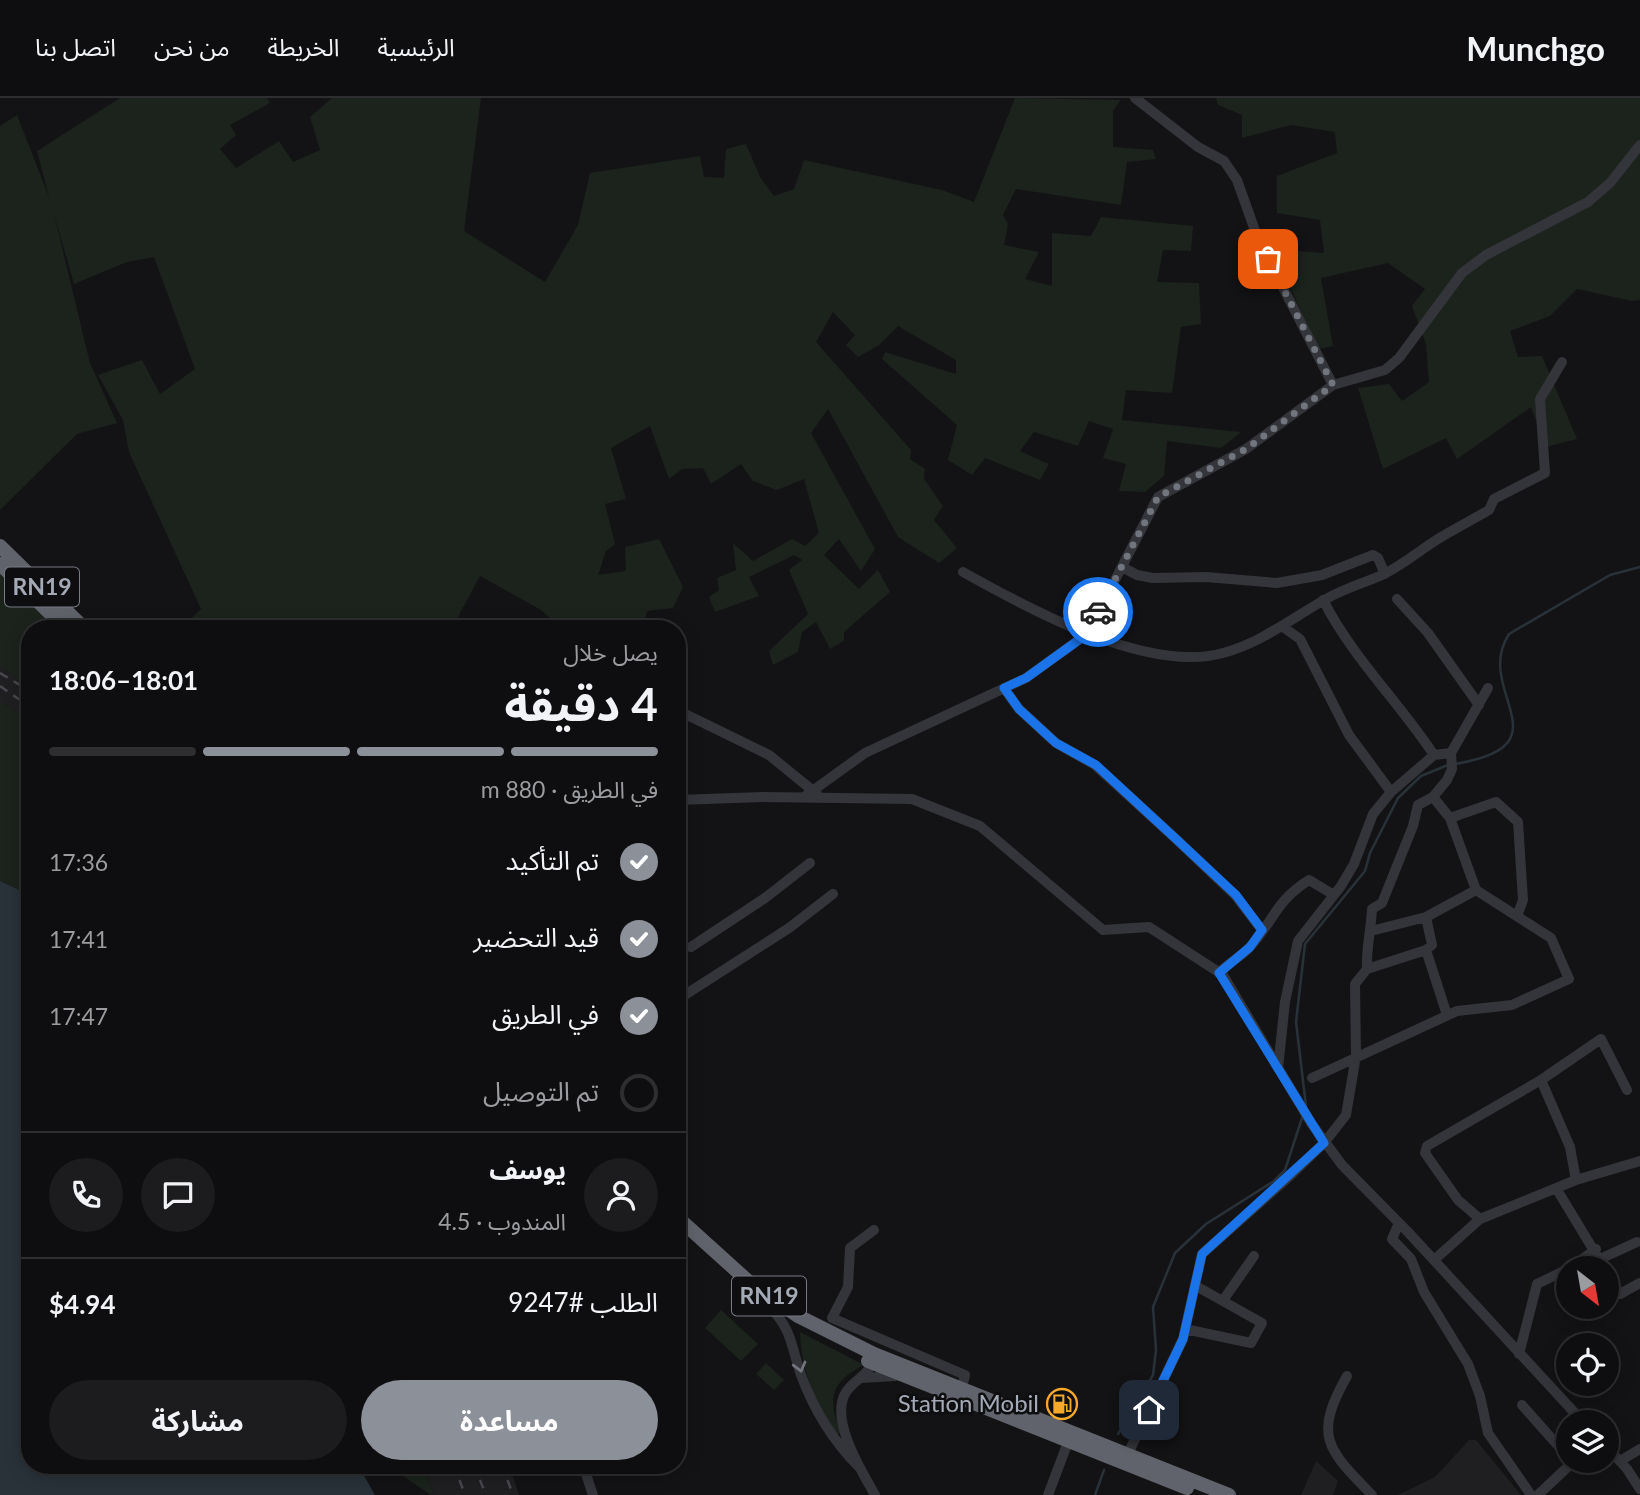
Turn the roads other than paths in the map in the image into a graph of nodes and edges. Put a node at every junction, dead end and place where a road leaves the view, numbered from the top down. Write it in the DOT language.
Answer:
graph roads {
  1 [pos="1135,98"];
  2 [pos="1640,145"];
  3 [pos="1562,362"];
  4 [pos="1333,385"];
  5 [pos="0,546"];
  6 [pos="0,564"];
  7 [pos="1122,567"];
  8 [pos="963,572"];
  9 [pos="1385,574"];
  10 [pos="1397,599"];
  11 [pos="1323,600"];
  12 [pos="57,620"];
  13 [pos="76,620"];
  14 [pos="1283,627"];
  15 [pos="1087,634"];
  16 [pos="1004,688"];
  17 [pos="1488,688"];
  18 [pos="1479,705"];
  19 [pos="686,714"];
  20 [pos="1434,755"];
  21 [pos="1452,760"];
  22 [pos="1391,792"];
  23 [pos="817,793"];
  24 [pos="1433,797"];
  25 [pos="686,800"];
  26 [pos="1450,818"];
  27 [pos="810,863"];
  28 [pos="1476,890"];
  29 [pos="833,894"];
  30 [pos="1334,895"];
  31 [pos="1517,916"];
  32 [pos="1426,917"];
  33 [pos="1262,930"];
  34 [pos="1371,931"];
  35 [pos="691,947"];
  36 [pos="1426,950"];
  37 [pos="1367,969"];
  38 [pos="1219,973"];
  39 [pos="686,994"];
  40 [pos="1447,1015"];
  41 [pos="1356,1056"];
  42 [pos="1278,1068"];
  43 [pos="1312,1078"];
  44 [pos="1541,1080"];
  45 [pos="1627,1090"];
  46 [pos="1324,1143"];
  47 [pos="1640,1160"];
  48 [pos="1576,1180"];
  49 [pos="1556,1188"];
  50 [pos="1480,1219"];
  51 [pos="1399,1223"];
  52 [pos="686,1226"];
  53 [pos="874,1230"];
  54 [pos="686,1237"];
  55 [pos="1637,1242"];
  56 [pos="1254,1256"];
  57 [pos="1598,1256"];
  58 [pos="1612,1256"];
  59 [pos="1434,1260"];
  60 [pos="1556,1275"];
  61 [pos="1640,1283"];
  62 [pos="1196,1286"];
  63 [pos="1619,1292"];
  64 [pos="1224,1299"];
  65 [pos="796,1327"];
  66 [pos="1185,1329"];
  67 [pos="859,1339"];
  68 [pos="1519,1354"];
  69 [pos="873,1359"];
  70 [pos="901,1376"];
  71 [pos="1348,1376"];
  72 [pos="861,1378"];
  73 [pos="962,1388"];
  74 [pos="1521,1405"];
  75 [pos="1572,1410"];
  76 [pos="1068,1442"];
  77 [pos="1556,1443"];
  78 [pos="1640,1449"];
  79 [pos="1126,1458"];
  80 [pos="1620,1461"];
  81 [pos="859,1467"];
  82 [pos="1559,1473"];
  83 [pos="586,1474"];
  84 [pos="1640,1489"];
  85 [pos="593,1495"];
  86 [pos="875,1495"];
  87 [pos="1048,1495"];
  88 [pos="1205,1495"];
  89 [pos="1229,1495"];
  90 [pos="1372,1495"];
  91 [pos="1531,1495"];
  92 [pos="1538,1495"];
  1 -- 4 [label="street"];
  2 -- 4 [label="street"];
  3 -- 9 [label="street"];
  4 -- 7 [label="street"];
  5 -- 13 [label="highway, RN19"];
  6 -- 12 [label="highway, RN19"];
  7 -- 9 [label="street"];
  7 -- 15 [label="street"];
  8 -- 15 [label="street"];
  9 -- 11 [label="street"];
  10 -- 18 [label="street"];
  11 -- 14 [label="street"];
  11 -- 20 [label="street"];
  14 -- 15 [label="street"];
  14 -- 22 [label="street"];
  15 -- 16 [label="street"];
  16 -- 23 [label="street"];
  16 -- 33 [label="street"];
  17 -- 18 [label="street"];
  18 -- 21 [label="street"];
  19 -- 23 [label="street"];
  20 -- 21 [label="street"];
  20 -- 22 [label="street"];
  21 -- 24 [label="street"];
  22 -- 30 [label="street"];
  23 -- 25 [label="street"];
  23 -- 38 [label="street"];
  24 -- 26 [label="street"];
  24 -- 34 [label="street"];
  26 -- 28 [label="street"];
  26 -- 31 [label="street"];
  27 -- 35 [label="street"];
  28 -- 31 [label="street"];
  28 -- 32 [label="street"];
  29 -- 39 [label="street"];
  30 -- 33 [label="street"];
  30 -- 42 [label="street"];
  31 -- 40 [label="street"];
  32 -- 34 [label="street"];
  32 -- 36 [label="street"];
  33 -- 38 [label="street"];
  34 -- 37 [label="street"];
  36 -- 37 [label="street"];
  36 -- 40 [label="street"];
  37 -- 41 [label="street"];
  38 -- 42 [label="street"];
  40 -- 41 [label="street"];
  41 -- 43 [label="street"];
  41 -- 46 [label="street"];
  42 -- 46 [label="street"];
  44 -- 45 [label="street"];
  44 -- 48 [label="street"];
  44 -- 50 [label="street"];
  46 -- 51 [label="street"];
  46 -- 62 [label="street"];
  47 -- 48 [label="street"];
  48 -- 49 [label="street"];
  49 -- 50 [label="street"];
  49 -- 57 [label="street"];
  50 -- 59 [label="street"];
  51 -- 59 [label="street"];
  51 -- 91 [label="street"];
  52 -- 65 [label="highway, RN19"];
  53 -- 67 [label="street"];
  54 -- 65 [label="highway, RN19"];
  55 -- 58 [label="street"];
  56 -- 64 [label="street"];
  59 -- 68 [label="street"];
  60 -- 68 [label="street"];
  61 -- 63 [label="street"];
  62 -- 64 [label="street"];
  62 -- 66 [label="street"];
  64 -- 66 [label="street"];
  65 -- 67 [label="highway, RN19"];
  65 -- 69 [label="highway, RN19"];
  65 -- 81 [label="street, one-way"];
  66 -- 79 [label="street"];
  67 -- 69 [label="highway, RN19"];
  67 -- 73 [label="street"];
  68 -- 75 [label="street"];
  69 -- 70 [label="highway, RN19"];
  69 -- 72 [label="street"];
  69 -- 73 [label="highway, RN19"];
  70 -- 72 [label="street"];
  70 -- 76 [label="highway, RN19"];
  71 -- 90 [label="street"];
  72 -- 81 [label="street"];
  73 -- 79 [label="highway, RN19"];
  74 -- 77 [label="street"];
  76 -- 79 [label="highway, RN19"];
  76 -- 87 [label="street"];
  78 -- 80 [label="street"];
  79 -- 88 [label="highway, RN19"];
  79 -- 89 [label="highway, RN19"];
  80 -- 84 [label="street"];
  81 -- 86 [label="street"];
  82 -- 92 [label="street"];
  83 -- 85 [label="street"];
}
